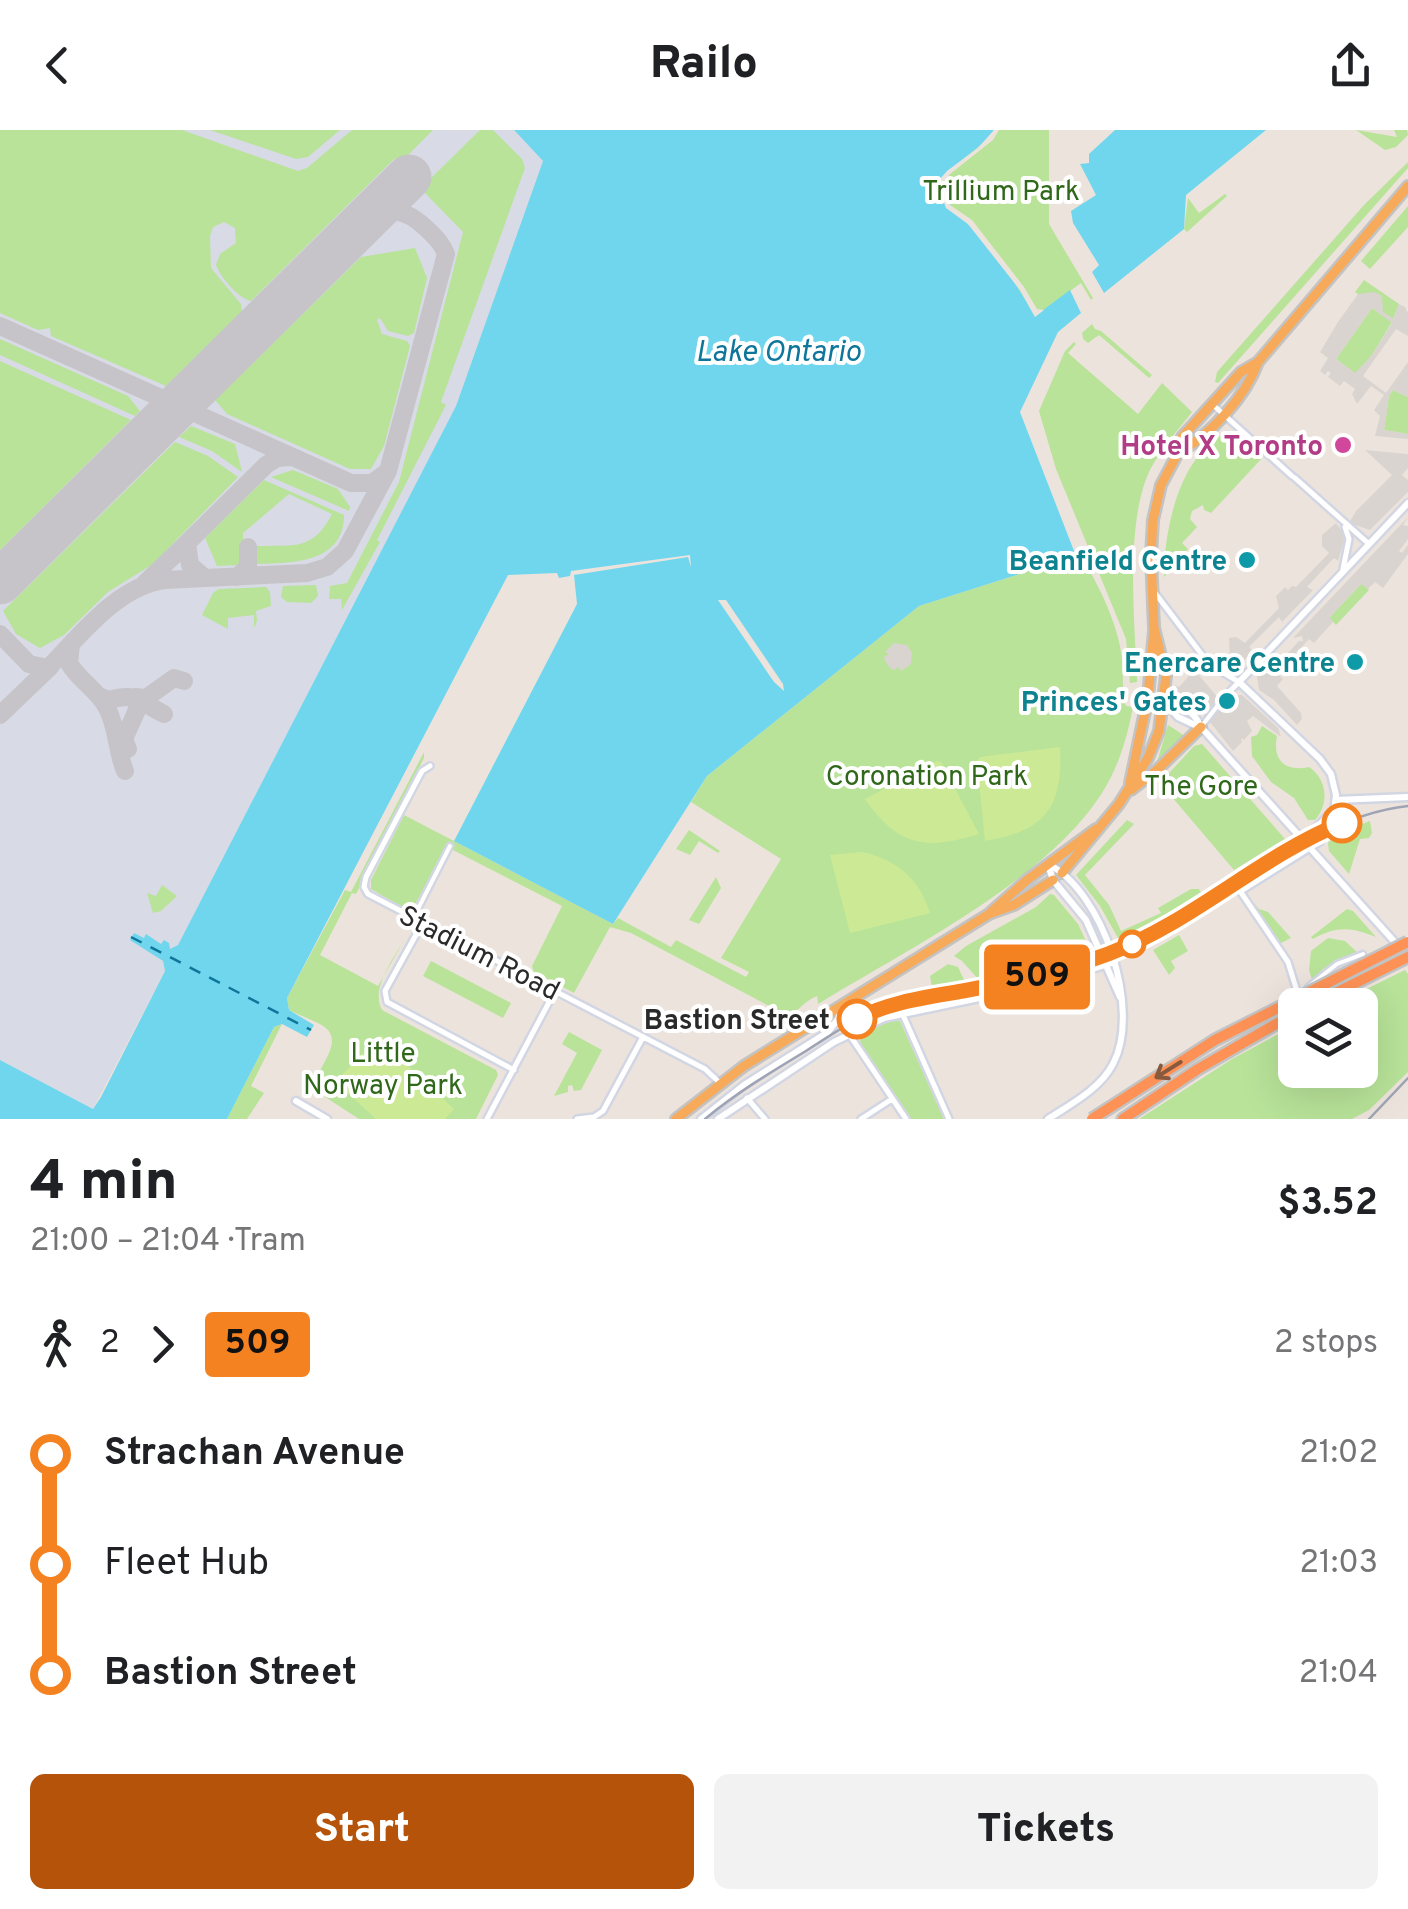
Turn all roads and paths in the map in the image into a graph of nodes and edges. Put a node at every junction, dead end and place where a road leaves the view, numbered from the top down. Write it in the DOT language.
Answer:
graph roads {
  1 [pos="1408,186"];
  2 [pos="1258,362"];
  3 [pos="1212,404"];
  4 [pos="1223,413"];
  5 [pos="1178,453"];
  6 [pos="1408,503"];
  7 [pos="1344,524"];
  8 [pos="1369,544"];
  9 [pos="1343,572"];
  10 [pos="1152,588"];
  11 [pos="1154,628"];
  12 [pos="1239,682"];
  13 [pos="1226,695"];
  14 [pos="1148,698"];
  15 [pos="1164,702"];
  16 [pos="1200,727"];
  17 [pos="430,766"];
  18 [pos="1127,790"];
  19 [pos="1408,797"];
  20 [pos="1336,800"];
  21 [pos="1333,811"];
  22 [pos="1102,824"];
  23 [pos="1302,838"];
  24 [pos="450,846"];
  25 [pos="1310,848"];
  26 [pos="1048,864"];
  27 [pos="1057,877"];
  28 [pos="1240,892"];
  29 [pos="1210,897"];
  30 [pos="419,907"];
  31 [pos="989,914"];
  32 [pos="422,922"];
  33 [pos="1408,942"];
  34 [pos="1363,954"];
  35 [pos="1408,957"];
  36 [pos="1114,962"];
  37 [pos="1105,965"];
  38 [pos="1296,988"];
  39 [pos="1345,988"];
  40 [pos="556,991"];
  41 [pos="1121,998"];
  42 [pos="842,1005"];
  43 [pos="902,1012"];
  44 [pos="1278,1023"];
  45 [pos="850,1034"];
  46 [pos="643,1037"];
  47 [pos="514,1070"];
  48 [pos="720,1083"];
  49 [pos="747,1098"];
  50 [pos="892,1099"];
  51 [pos="296,1102"];
  52 [pos="491,1118"];
  53 [pos="327,1119"];
  54 [pos="576,1119"];
  55 [pos="676,1119"];
  56 [pos="701,1119"];
  57 [pos="718,1119"];
  58 [pos="765,1119"];
  59 [pos="861,1119"];
  60 [pos="906,1119"];
  61 [pos="950,1119"];
  62 [pos="1048,1119"];
  63 [pos="1090,1119"];
  64 [pos="1121,1119"];
  1 -- 2 [label="highway"];
  2 -- 3 [label="highway"];
  2 -- 4 [label="highway"];
  3 -- 4 [label="street"];
  3 -- 5 [label="highway"];
  4 -- 5 [label="highway"];
  4 -- 7 [label="street"];
  5 -- 10 [label="highway"];
  6 -- 8 [label="street"];
  7 -- 8 [label="street"];
  7 -- 9 [label="street"];
  8 -- 9 [label="street"];
  9 -- 12 [label="street"];
  10 -- 11 [label="highway"];
  10 -- 12 [label="street"];
  11 -- 14 [label="highway"];
  11 -- 15 [label="highway"];
  12 -- 13 [label="street"];
  12 -- 20 [label="street"];
  13 -- 16 [label="street"];
  14 -- 15 [label="street"];
  14 -- 18 [label="highway"];
  15 -- 16 [label="street"];
  15 -- 18 [label="highway"];
  16 -- 18 [label="highway"];
  16 -- 23 [label="street"];
  17 -- 32 [label="street, Stadium Road"];
  18 -- 22 [label="highway"];
  19 -- 20 [label="street"];
  20 -- 21 [label="street"];
  21 -- 23 [label="street"];
  21 -- 25 [label="street"];
  22 -- 26 [label="highway"];
  22 -- 27 [label="highway"];
  23 -- 25 [label="street"];
  23 -- 29 [label="street"];
  24 -- 30 [label="street"];
  25 -- 28 [label="street"];
  25 -- 35 [label="street"];
  26 -- 27 [label="street"];
  26 -- 31 [label="highway"];
  27 -- 31 [label="highway"];
  27 -- 36 [label="street"];
  27 -- 37 [label="street"];
  28 -- 38 [label="street"];
  31 -- 42 [label="highway"];
  32 -- 40 [label="street, Stadium Road"];
  32 -- 47 [label="street"];
  33 -- 63 [label="highway, one-way, bridge"];
  34 -- 64 [label="street"];
  35 -- 39 [label="highway"];
  36 -- 37 [label="street"];
  36 -- 41 [label="street"];
  37 -- 41 [label="street"];
  37 -- 43 [label="street"];
  40 -- 46 [label="street, Stadium Road"];
  40 -- 47 [label="street"];
  41 -- 62 [label="street"];
  42 -- 48 [label="highway"];
  42 -- 56 [label="street"];
  43 -- 45 [label="street"];
  43 -- 61 [label="street"];
  44 -- 64 [label="highway"];
  45 -- 49 [label="street"];
  45 -- 50 [label="street"];
  46 -- 48 [label="street, Stadium Road"];
  46 -- 54 [label="street"];
  47 -- 52 [label="street"];
  48 -- 55 [label="highway"];
  49 -- 57 [label="street"];
  49 -- 58 [label="street"];
  50 -- 59 [label="street"];
  50 -- 60 [label="street"];
  51 -- 53 [label="street"];
}
